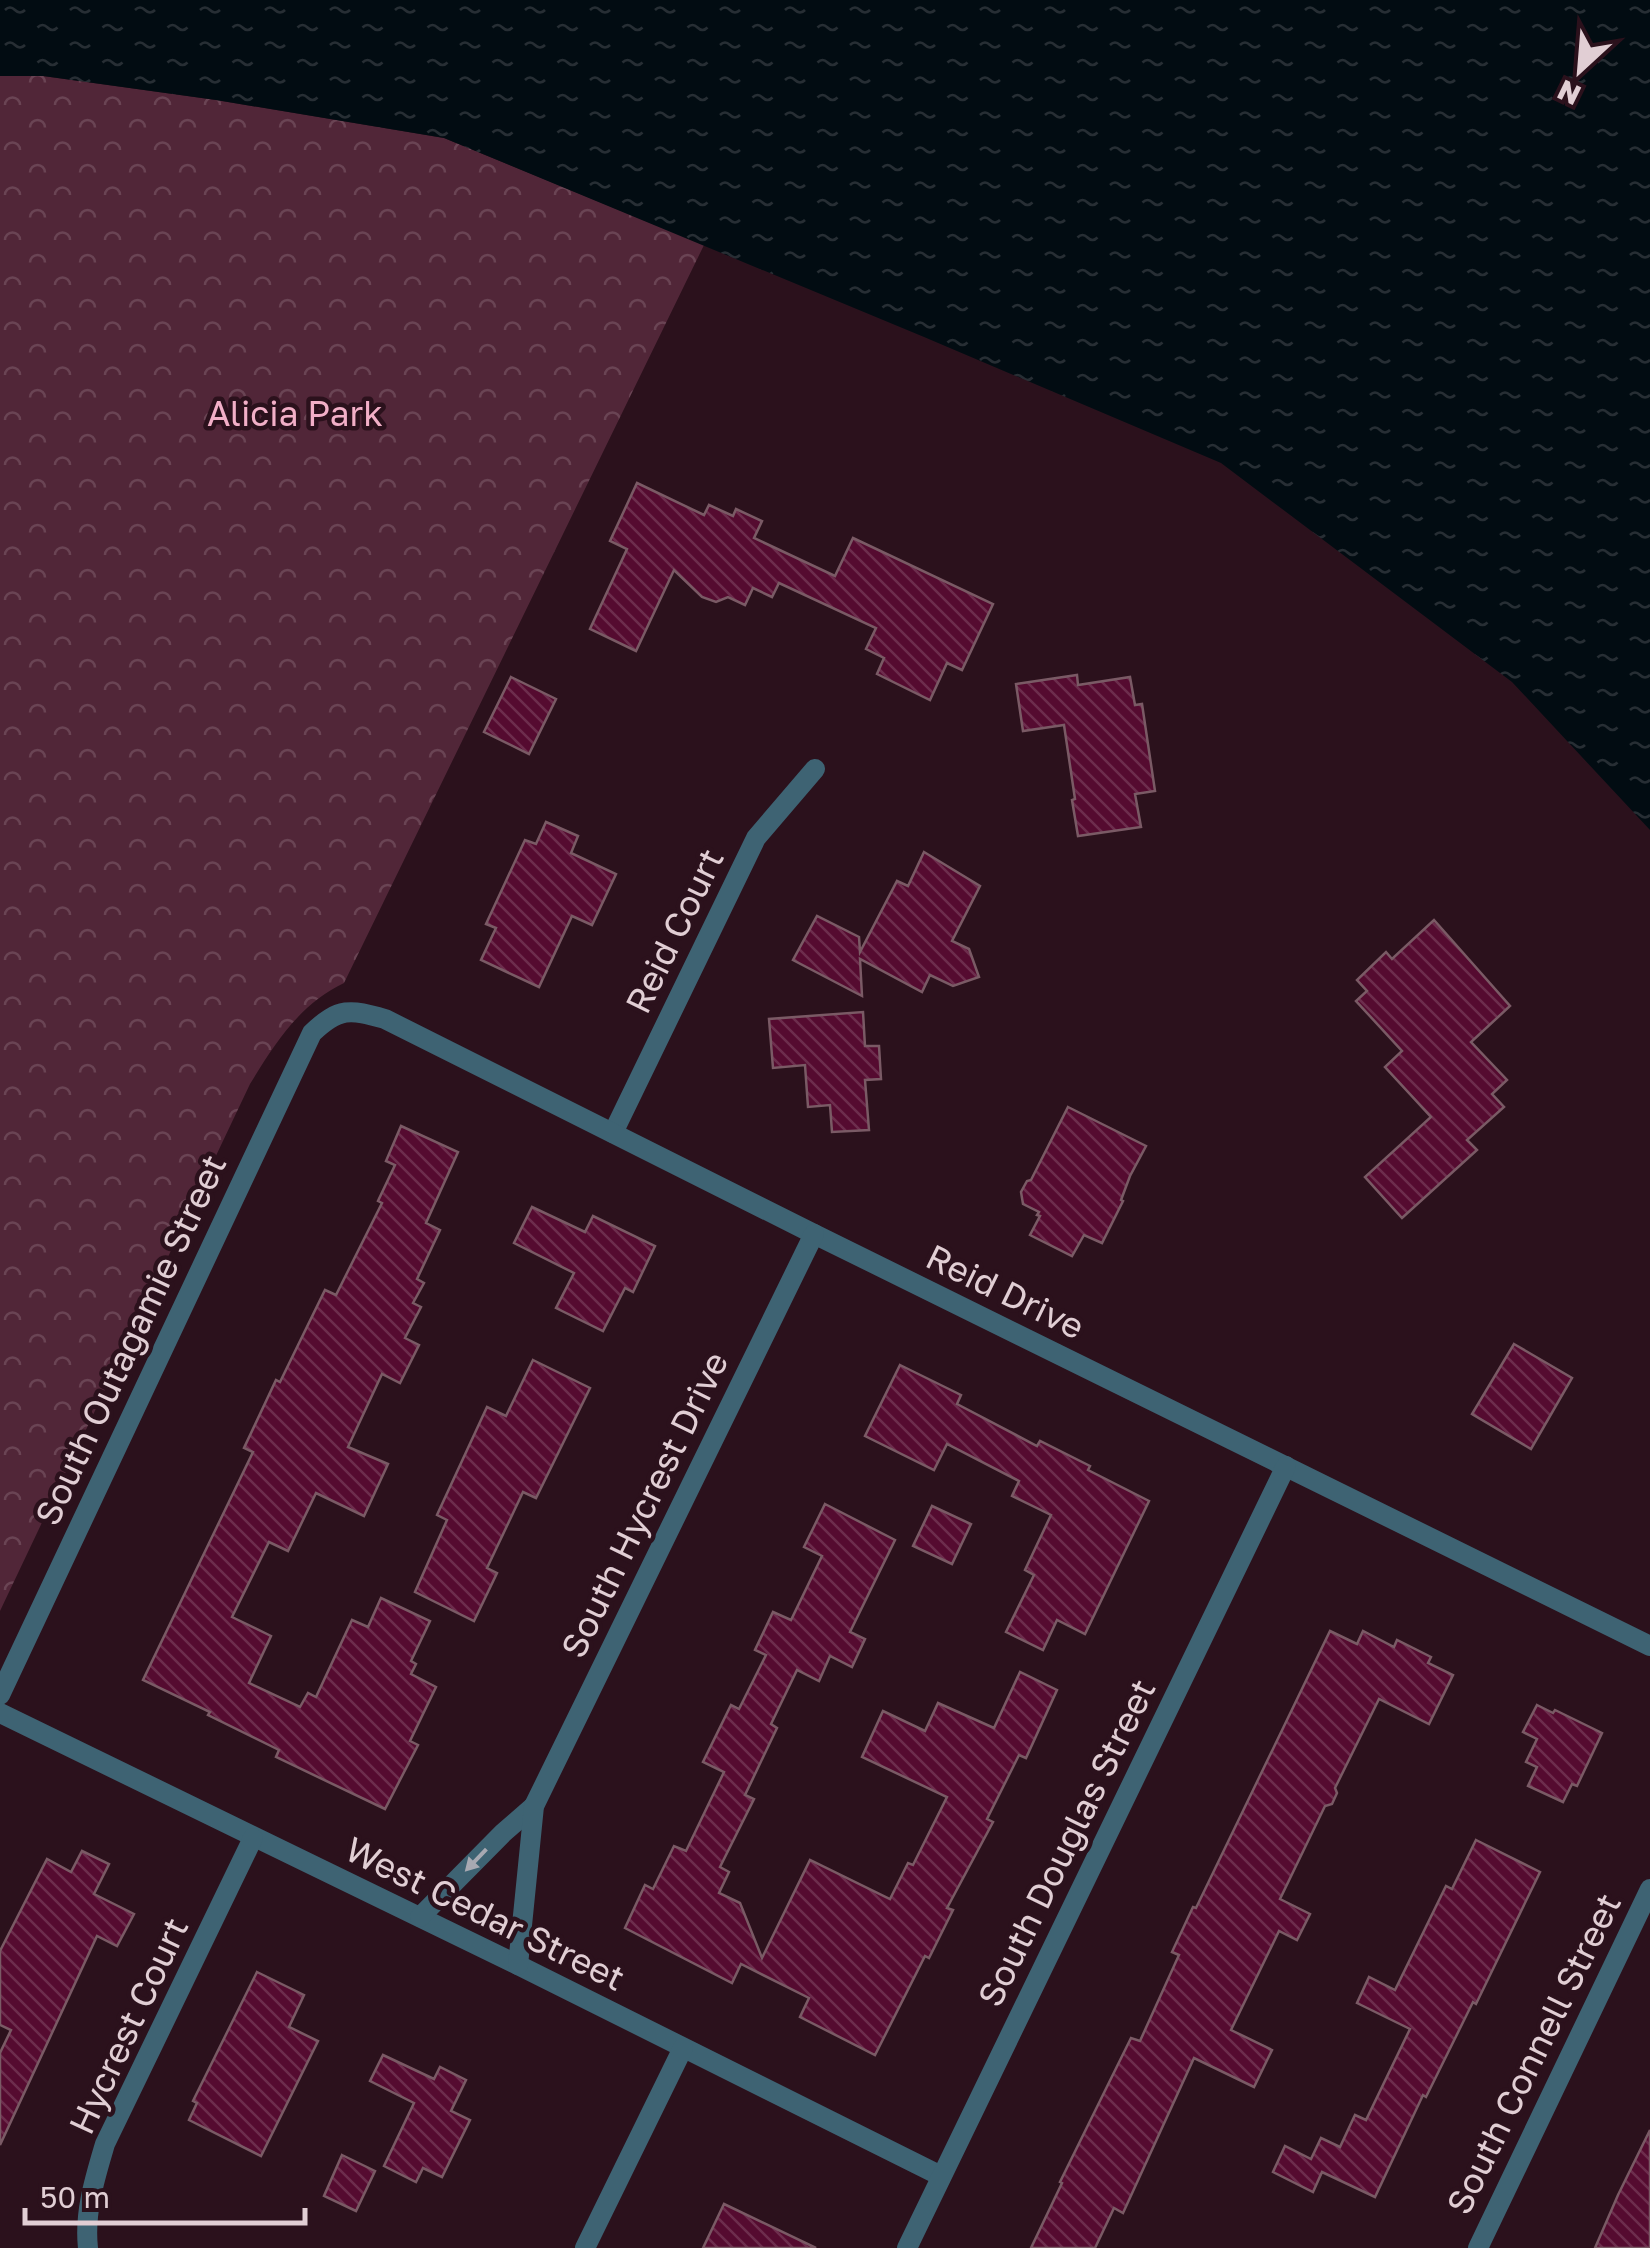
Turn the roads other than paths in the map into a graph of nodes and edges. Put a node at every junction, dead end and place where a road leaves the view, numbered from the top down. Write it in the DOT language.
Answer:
graph roads {
  1 [pos="815,769"];
  2 [pos="329,1017"];
  3 [pos="613,1133"];
  4 [pos="814,1234"];
  5 [pos="1286,1466"];
  6 [pos="1650,1646"];
  7 [pos="0,1695"];
  8 [pos="0,1712"];
  9 [pos="534,1806"];
  10 [pos="254,1838"];
  11 [pos="1650,1888"];
  12 [pos="420,1918"];
  13 [pos="518,1964"];
  14 [pos="683,2048"];
  15 [pos="941,2176"];
  16 [pos="88,2248"];
  17 [pos="585,2248"];
  18 [pos="907,2248"];
  19 [pos="1478,2248"];
  1 -- 3 [label="street, Reid Court"];
  2 -- 3 [label="street, Reid Drive"];
  2 -- 7 [label="street, South Outagamie Street"];
  3 -- 4 [label="street, Reid Drive"];
  4 -- 5 [label="street, Reid Drive"];
  4 -- 9 [label="street, South Hycrest Drive"];
  5 -- 6 [label="street, Reid Drive"];
  5 -- 15 [label="street, South Douglas Street"];
  8 -- 10 [label="street, West Cedar Street"];
  9 -- 12 [label="street, South Hycrest Drive, one-way"];
  9 -- 13 [label="street, South Hycrest Drive"];
  10 -- 12 [label="street, West Cedar Street"];
  10 -- 16 [label="street, Hycrest Court"];
  11 -- 19 [label="street, South Connell Street"];
  12 -- 13 [label="street, West Cedar Street"];
  13 -- 14 [label="street, West Cedar Street"];
  14 -- 15 [label="street, West Cedar Street"];
  14 -- 17 [label="street"];
  15 -- 18 [label="street, South Douglas Street"];
}
